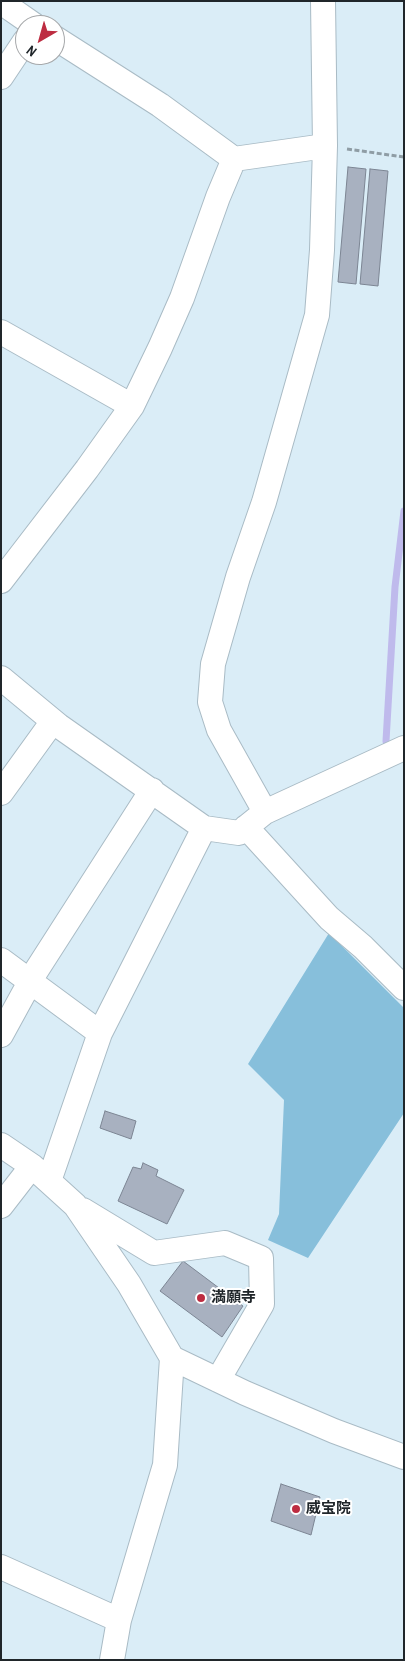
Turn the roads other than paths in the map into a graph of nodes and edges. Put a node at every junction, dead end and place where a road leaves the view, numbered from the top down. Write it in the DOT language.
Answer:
graph roads {
  1 [pos="323,1"];
  2 [pos="1,2"];
  3 [pos="20,15"];
  4 [pos="65,44"];
  5 [pos="15,56"];
  6 [pos="1,77"];
  7 [pos="325,146"];
  8 [pos="234,159"];
  9 [pos="1,332"];
  10 [pos="132,406"];
  11 [pos="1,581"];
  12 [pos="1,678"];
  13 [pos="53,721"];
  14 [pos="404,748"];
  15 [pos="152,790"];
  16 [pos="1,793"];
  17 [pos="265,812"];
  18 [pos="246,827"];
  19 [pos="204,828"];
  20 [pos="1,960"];
  21 [pos="30,981"];
  22 [pos="404,988"];
  23 [pos="100,1033"];
  24 [pos="1,1035"];
  25 [pos="1,1145"];
  26 [pos="40,1173"];
  27 [pos="75,1205"];
  28 [pos="1,1206"];
  29 [pos="172,1358"];
  30 [pos="218,1380"];
  31 [pos="404,1457"];
  32 [pos="1,1567"];
  33 [pos="119,1620"];
  34 [pos="112,1660"];
  1 -- 7 [label="street"];
  2 -- 3 [label="street"];
  4 -- 8 [label="street"];
  5 -- 6 [label="street"];
  7 -- 8 [label="street"];
  7 -- 17 [label="street"];
  8 -- 10 [label="street"];
  9 -- 10 [label="street"];
  10 -- 11 [label="street"];
  12 -- 13 [label="street"];
  13 -- 15 [label="street"];
  13 -- 16 [label="street"];
  14 -- 17 [label="street"];
  15 -- 19 [label="street"];
  15 -- 21 [label="street"];
  17 -- 18 [label="street"];
  18 -- 19 [label="street"];
  18 -- 22 [label="street"];
  19 -- 23 [label="street"];
  20 -- 21 [label="street"];
  21 -- 23 [label="street"];
  21 -- 24 [label="street"];
  23 -- 26 [label="street"];
  25 -- 26 [label="street"];
  26 -- 27 [label="street"];
  26 -- 28 [label="street"];
  27 -- 29 [label="street"];
  27 -- 30 [label="street"];
  29 -- 30 [label="street"];
  29 -- 33 [label="street"];
  30 -- 31 [label="street"];
  32 -- 33 [label="street"];
  33 -- 34 [label="street"];
}
